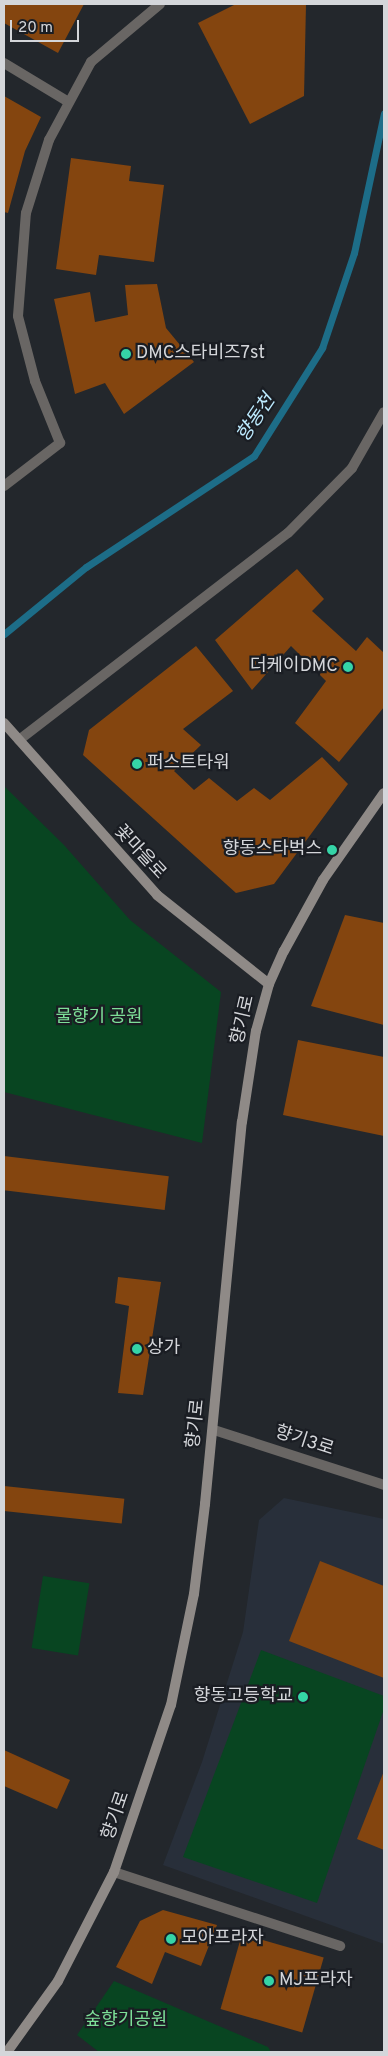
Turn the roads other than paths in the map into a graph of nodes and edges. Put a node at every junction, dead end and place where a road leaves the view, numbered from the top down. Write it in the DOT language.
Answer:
graph roads {
  1 [pos="160,4"];
  2 [pos="4,63"];
  3 [pos="67,101"];
  4 [pos="384,412"];
  5 [pos="4,486"];
  6 [pos="4,723"];
  7 [pos="19,740"];
  8 [pos="384,793"];
  9 [pos="269,984"];
  10 [pos="214,1430"];
  11 [pos="384,1485"];
  12 [pos="114,1872"];
  13 [pos="340,1946"];
  14 [pos="7,2052"];
  1 -- 3 [label="street"];
  2 -- 3 [label="street"];
  3 -- 5 [label="street"];
  4 -- 7 [label="street"];
  6 -- 7 [label="main road, 꽃마을로"];
  7 -- 9 [label="main road, 꽃마을로"];
  8 -- 9 [label="main road, 향기로"];
  9 -- 10 [label="main road, 향기로"];
  10 -- 11 [label="street, 향기3로"];
  10 -- 12 [label="main road, 향기로"];
  12 -- 13 [label="street"];
  12 -- 14 [label="main road, 향기로"];
}
